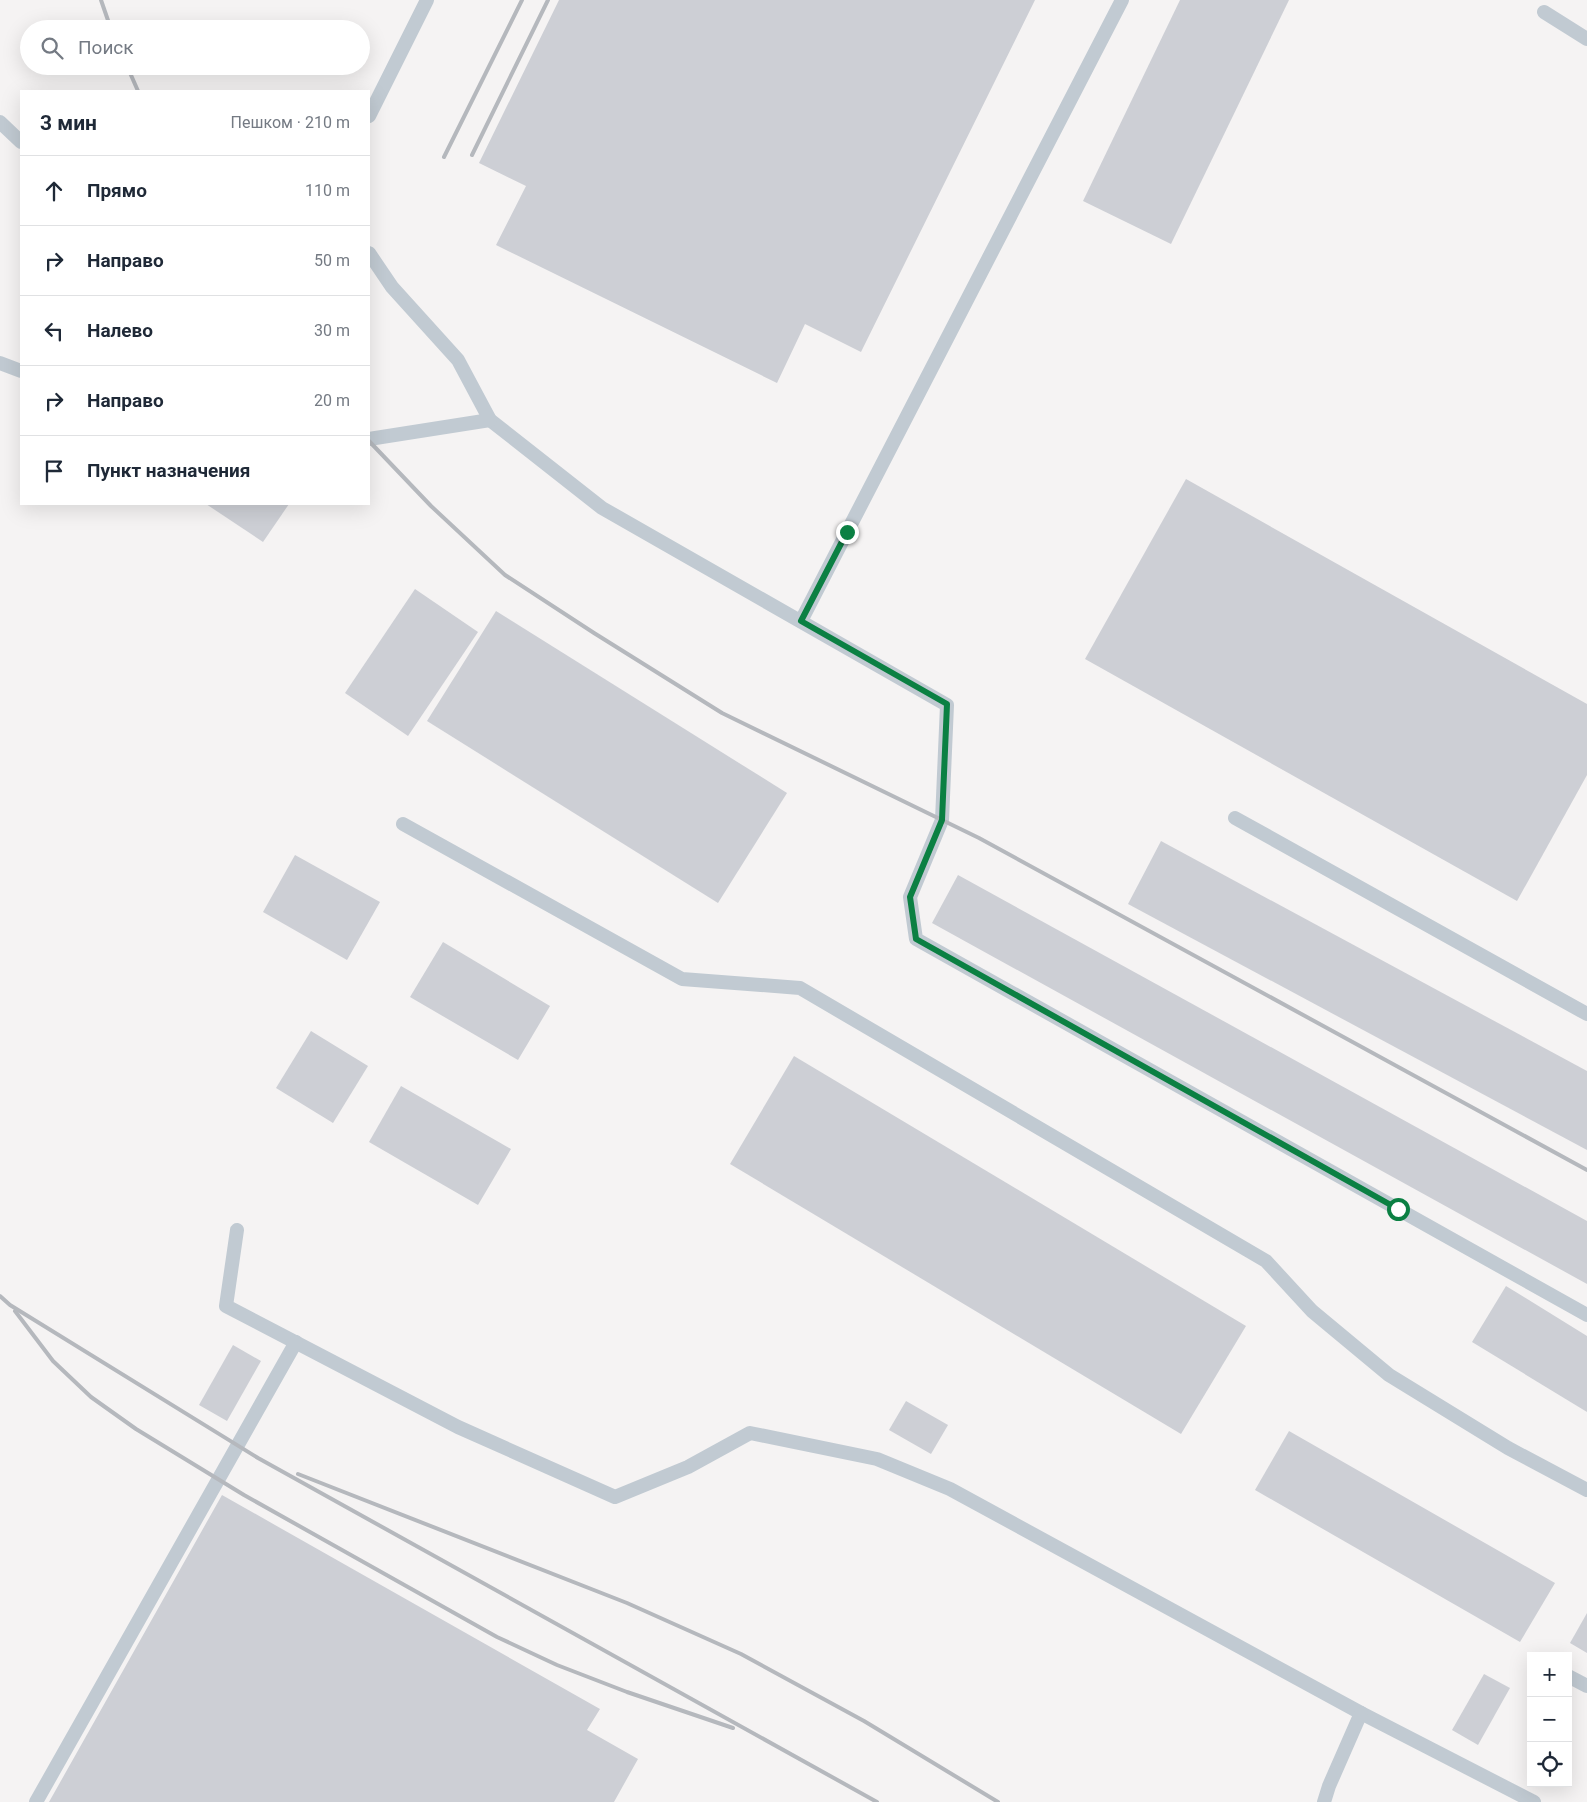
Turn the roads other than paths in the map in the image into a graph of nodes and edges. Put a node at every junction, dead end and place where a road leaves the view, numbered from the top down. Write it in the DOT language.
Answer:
graph roads {
  1 [pos="427,0"];
  2 [pos="1122,0"];
  3 [pos="1544,12"];
  4 [pos="1587,39"];
  5 [pos="370,114"];
  6 [pos="0,122"];
  7 [pos="20,141"];
  8 [pos="370,254"];
  9 [pos="0,363"];
  10 [pos="20,371"];
  11 [pos="490,420"];
  12 [pos="370,439"];
  13 [pos="801,621"];
  14 [pos="1235,818"];
  15 [pos="403,824"];
  16 [pos="1587,1014"];
  17 [pos="237,1230"];
  18 [pos="1587,1315"];
  19 [pos="296,1342"];
  20 [pos="1587,1490"];
  21 [pos="1572,1678"];
  22 [pos="1587,1686"];
  23 [pos="1360,1713"];
  24 [pos="36,1802"];
  25 [pos="1324,1802"];
  26 [pos="1534,1802"];
  1 -- 5 [label="lane"];
  2 -- 13 [label="lane"];
  3 -- 4 [label="lane"];
  6 -- 7 [label="lane"];
  8 -- 11 [label="lane"];
  9 -- 10 [label="lane"];
  11 -- 12 [label="lane"];
  11 -- 13 [label="lane"];
  13 -- 18 [label="lane"];
  14 -- 16 [label="lane"];
  15 -- 20 [label="lane"];
  17 -- 19 [label="lane"];
  19 -- 23 [label="lane"];
  19 -- 24 [label="lane"];
  21 -- 22 [label="lane"];
  23 -- 25 [label="lane"];
  23 -- 26 [label="lane"];
}
